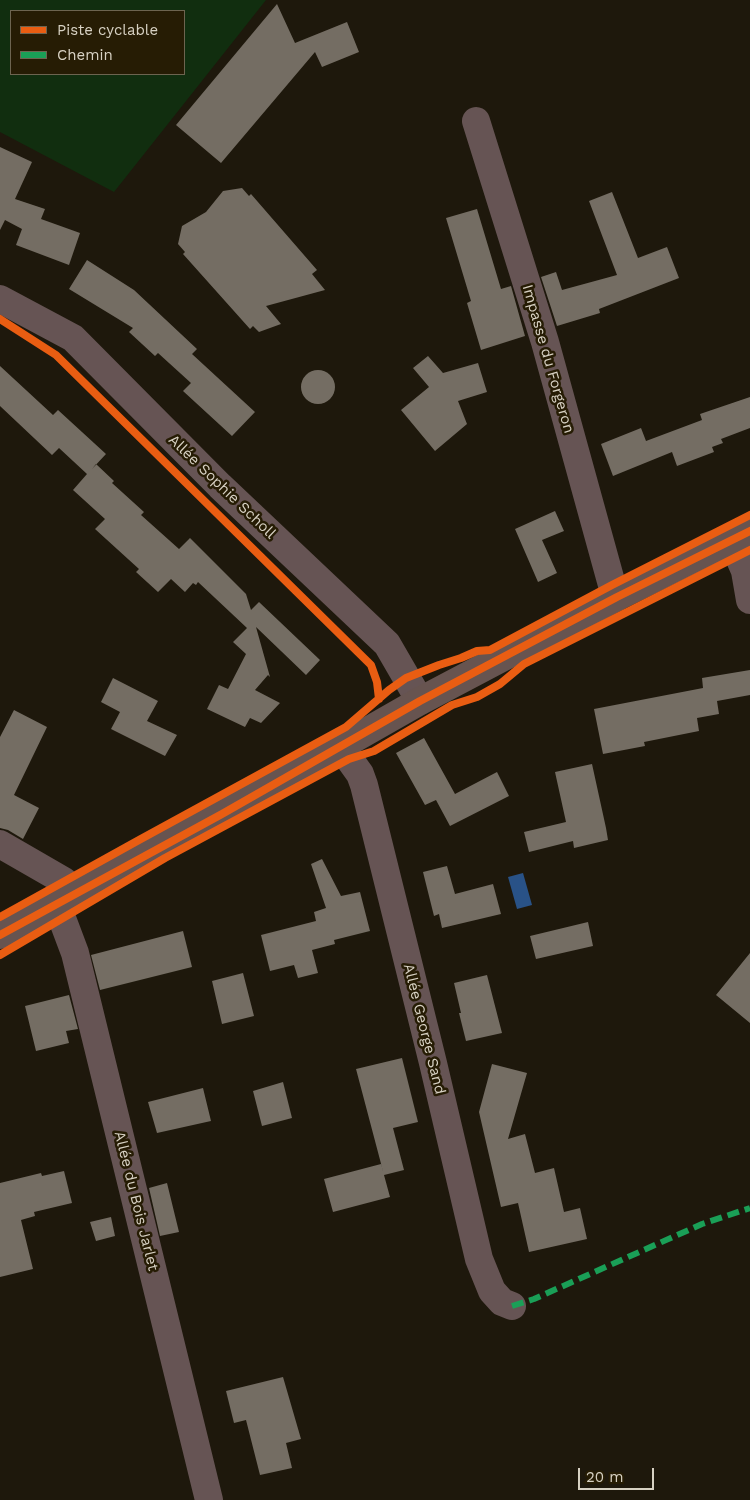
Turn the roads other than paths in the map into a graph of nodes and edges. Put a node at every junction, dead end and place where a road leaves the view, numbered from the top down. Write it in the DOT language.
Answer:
graph roads {
  1 [pos="476,121"];
  2 [pos="0,299"];
  3 [pos="741,536"];
  4 [pos="617,597"];
  5 [pos="750,600"];
  6 [pos="420,701"];
  7 [pos="340,746"];
  8 [pos="0,844"];
  9 [pos="64,901"];
  10 [pos="0,935"];
  11 [pos="512,1306"];
  12 [pos="210,1500"];
  1 -- 4 [label="street, Impasse du Forgeron"];
  2 -- 6 [label="street, Allée Sophie Scholl"];
  3 -- 4 [label="main road"];
  3 -- 5 [label="street"];
  4 -- 6 [label="main road"];
  6 -- 7 [label="main road"];
  7 -- 9 [label="main road"];
  7 -- 11 [label="street, Allée George Sand"];
  8 -- 9 [label="street, Allée du Bois Jarlet"];
  9 -- 10 [label="main road"];
  9 -- 12 [label="street, Allée du Bois Jarlet"];
}
